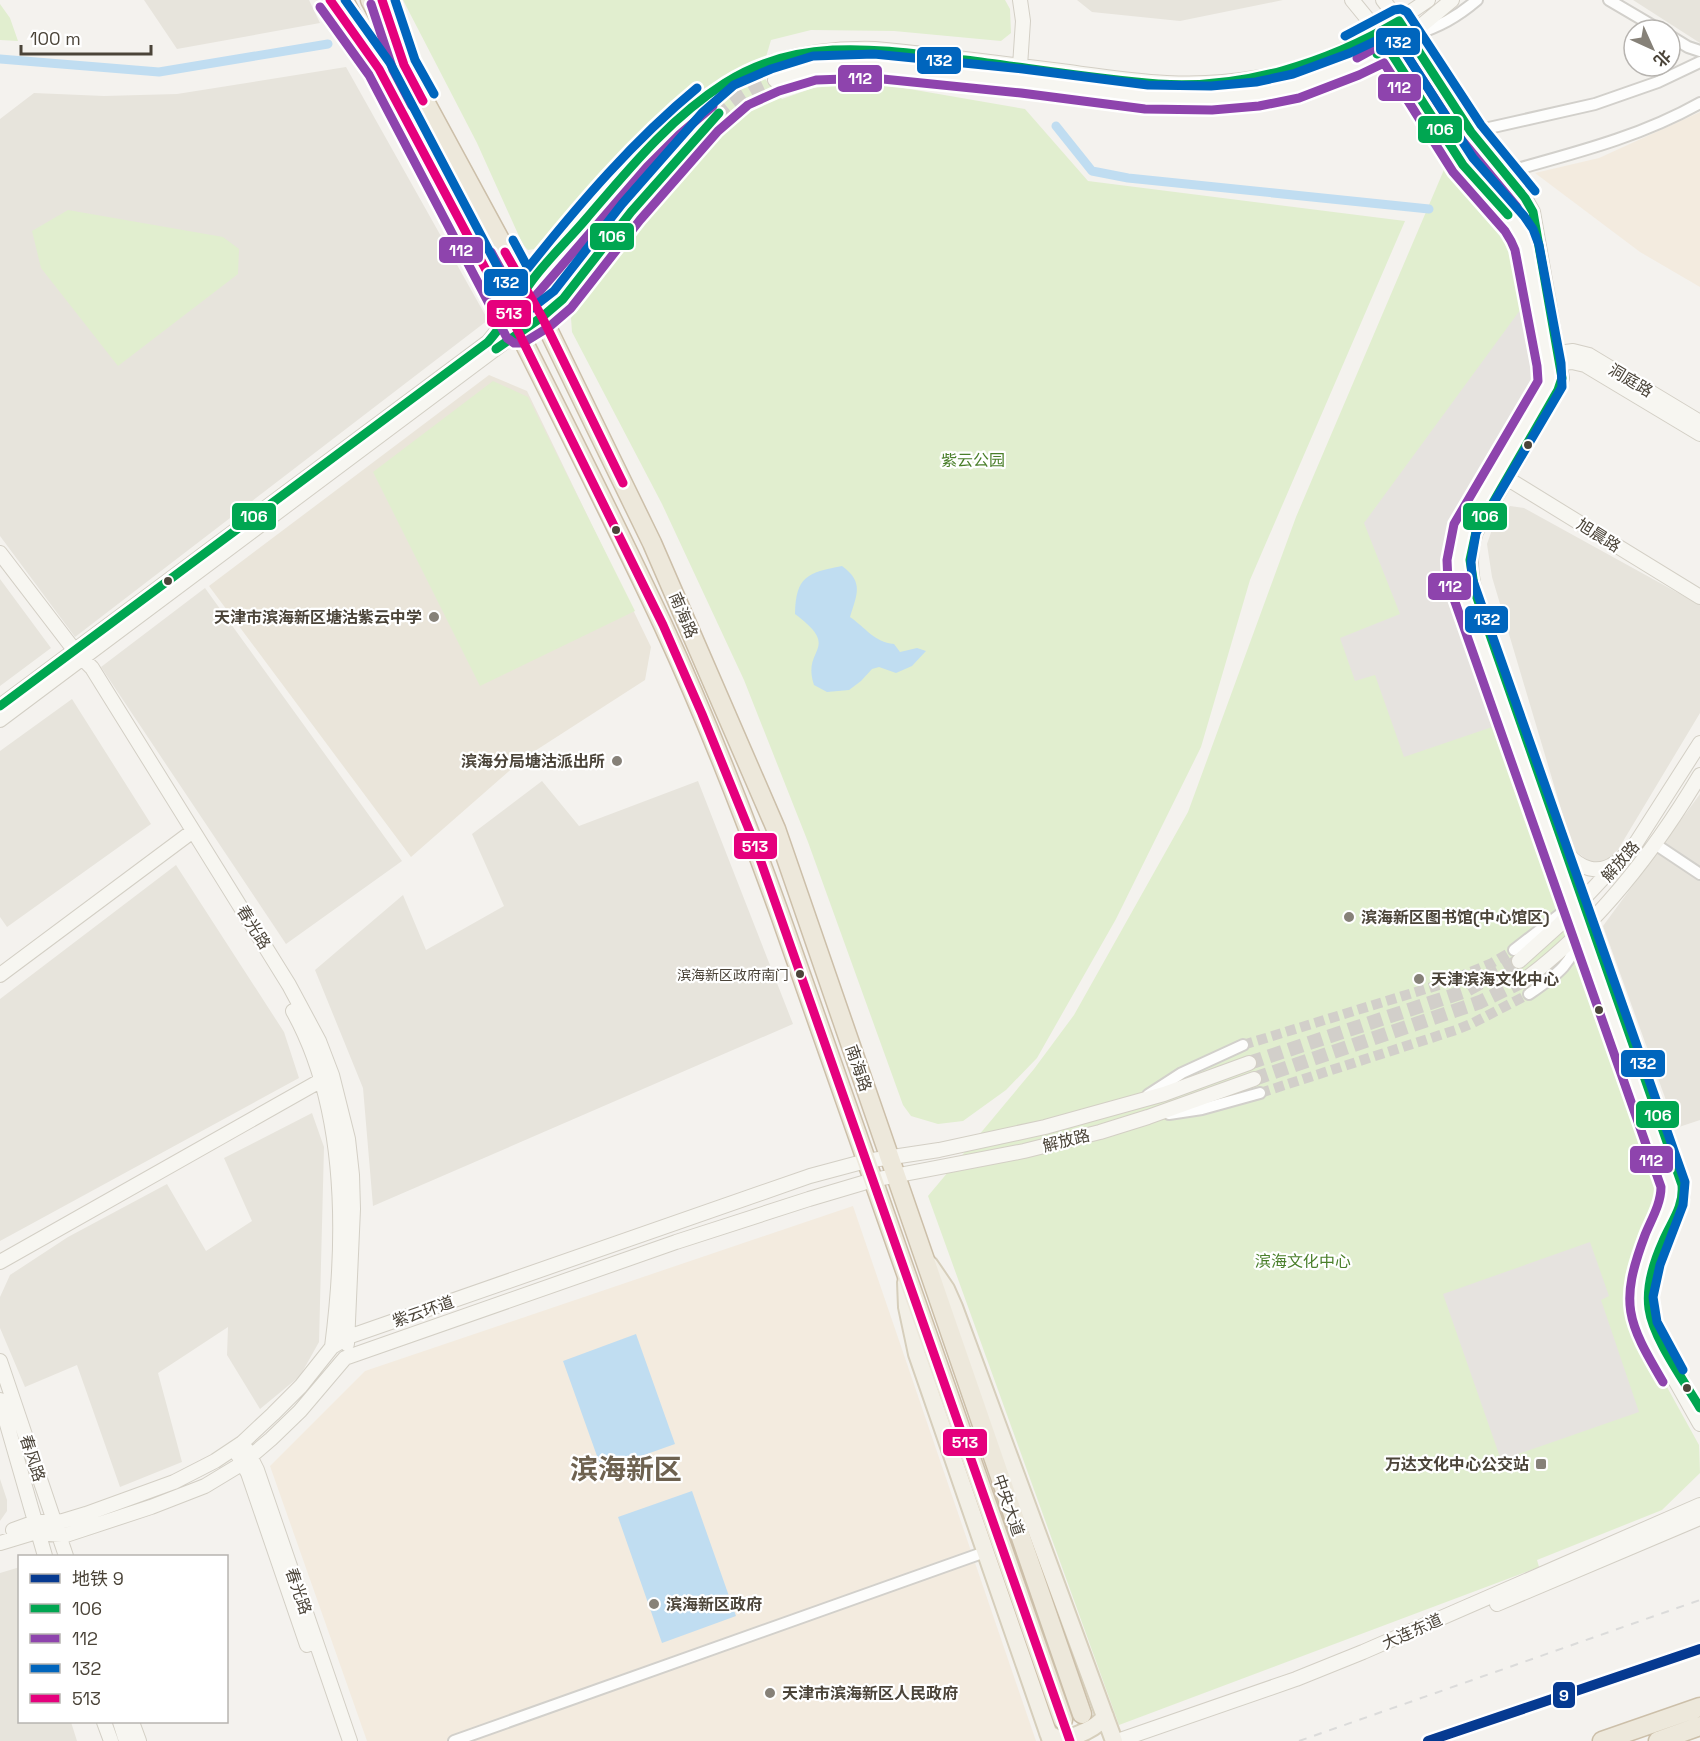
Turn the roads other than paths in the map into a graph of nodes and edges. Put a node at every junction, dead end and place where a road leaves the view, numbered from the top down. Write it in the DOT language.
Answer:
graph roads {
  1 [pos="330,0"];
  2 [pos="344,0"];
  3 [pos="370,0"];
  4 [pos="382,0"];
  5 [pos="1020,0"];
  6 [pos="1352,0"];
  7 [pos="1383,0"];
  8 [pos="1413,0"];
  9 [pos="1428,0"];
  10 [pos="1452,0"];
  11 [pos="1477,0"];
  12 [pos="1610,0"];
  13 [pos="1640,18"];
  14 [pos="1400,21"];
  15 [pos="1379,33"];
  16 [pos="1410,35"];
  17 [pos="1682,43"];
  18 [pos="1388,48"];
  19 [pos="1700,51"];
  20 [pos="772,62"];
  21 [pos="1700,62"];
  22 [pos="404,65"];
  23 [pos="1020,66"];
  24 [pos="379,69"];
  25 [pos="775,80"];
  26 [pos="1700,103"];
  27 [pos="1471,132"];
  28 [pos="1503,173"];
  29 [pos="571,236"];
  30 [pos="594,260"];
  31 [pos="526,290"];
  32 [pos="510,315"];
  33 [pos="542,317"];
  34 [pos="518,332"];
  35 [pos="1553,359"];
  36 [pos="1700,422"];
  37 [pos="1700,434"];
  38 [pos="1503,476"];
  39 [pos="0,553"];
  40 [pos="0,564"];
  41 [pos="1700,597"];
  42 [pos="75,657"];
  43 [pos="0,706"];
  44 [pos="0,720"];
  45 [pos="1700,743"];
  46 [pos="1700,775"];
  47 [pos="190,833"];
  48 [pos="1655,843"];
  49 [pos="1564,849"];
  50 [pos="1624,856"];
  51 [pos="1700,874"];
  52 [pos="1579,905"];
  53 [pos="1587,924"];
  54 [pos="1516,956"];
  55 [pos="0,975"];
  56 [pos="1526,987"];
  57 [pos="1243,1045"];
  58 [pos="1248,1063"];
  59 [pos="325,1074"];
  60 [pos="1254,1079"];
  61 [pos="1260,1093"];
  62 [pos="1140,1100"];
  63 [pos="1148,1118"];
  64 [pos="890,1156"];
  65 [pos="866,1161"];
  66 [pos="897,1174"];
  67 [pos="873,1180"];
  68 [pos="0,1253"];
  69 [pos="927,1261"];
  70 [pos="0,1262"];
  71 [pos="905,1269"];
  72 [pos="348,1337"];
  73 [pos="332,1347"];
  74 [pos="345,1358"];
  75 [pos="0,1360"];
  76 [pos="1678,1376"];
  77 [pos="0,1400"];
  78 [pos="1700,1408"];
  79 [pos="1700,1424"];
  80 [pos="238,1446"];
  81 [pos="247,1460"];
  82 [pos="30,1502"];
  83 [pos="1700,1505"];
  84 [pos="1700,1518"];
  85 [pos="54,1522"];
  86 [pos="37,1527"];
  87 [pos="59,1536"];
  88 [pos="6,1537"];
  89 [pos="985,1552"];
  90 [pos="44,1555"];
  91 [pos="44,1555"];
  92 [pos="65,1555"];
  93 [pos="1700,1707"];
  94 [pos="1082,1714"];
  95 [pos="1105,1716"];
  96 [pos="1063,1720"];
  97 [pos="94,1723"];
  98 [pos="104,1723"];
  99 [pos="120,1723"];
  100 [pos="132,1723"];
  101 [pos="1700,1726"];
  102 [pos="1049,1737"];
  103 [pos="101,1741"];
  104 [pos="111,1741"];
  105 [pos="126,1741"];
  106 [pos="138,1741"];
  107 [pos="340,1741"];
  108 [pos="350,1741"];
  109 [pos="454,1741"];
  110 [pos="1115,1741"];
  111 [pos="1140,1741"];
  112 [pos="1602,1741"];
  113 [pos="1658,1741"];
  1 -- 24 [label="main road"];
  2 -- 24 [label="highway, 南海路"];
  3 -- 22 [label="highway, 南海路"];
  4 -- 22 [label="main road"];
  5 -- 23 [label="street"];
  6 -- 15 [label="street"];
  7 -- 14 [label="street"];
  8 -- 14 [label="street"];
  9 -- 14 [label="street"];
  10 -- 16 [label="street"];
  11 -- 16 [label="street"];
  12 -- 13 [label="street"];
  14 -- 15 [label="street"];
  14 -- 16 [label="street"];
  15 -- 18 [label="street"];
  15 -- 23 [label="street"];
  16 -- 18 [label="street"];
  16 -- 27 [label="street"];
  17 -- 19 [label="street"];
  18 -- 25 [label="street"];
  18 -- 35 [label="street"];
  20 -- 23 [label="street"];
  21 -- 27 [label="street"];
  22 -- 31 [label="highway, 南海路"];
  24 -- 32 [label="highway, 南海路"];
  26 -- 28 [label="street"];
  27 -- 28 [label="street"];
  28 -- 35 [label="street"];
  29 -- 31 [label="street"];
  30 -- 33 [label="street"];
  31 -- 32 [label="street"];
  31 -- 33 [label="highway, 南海路"];
  32 -- 34 [label="highway, 南海路"];
  32 -- 42 [label="street"];
  33 -- 34 [label="street"];
  33 -- 64 [label="highway, 南海路"];
  34 -- 42 [label="street"];
  34 -- 65 [label="highway, 南海路"];
  35 -- 36 [label="street, 洞庭路"];
  35 -- 37 [label="street"];
  35 -- 38 [label="street"];
  38 -- 41 [label="street, 旭晨路"];
  38 -- 49 [label="street"];
  38 -- 52 [label="street"];
  39 -- 42 [label="street, 春光路"];
  40 -- 42 [label="street, 春光路"];
  42 -- 43 [label="street"];
  42 -- 44 [label="street"];
  42 -- 47 [label="street, 春光路"];
  45 -- 50 [label="street, 解放路"];
  46 -- 48 [label="street, 解放路"];
  47 -- 55 [label="street"];
  47 -- 59 [label="street, 春光路"];
  48 -- 51 [label="street"];
  48 -- 53 [label="street, 解放路"];
  49 -- 50 [label="street"];
  49 -- 52 [label="street"];
  50 -- 52 [label="street, 解放路"];
  52 -- 53 [label="street"];
  52 -- 54 [label="street, 解放路"];
  53 -- 56 [label="street, 解放路"];
  53 -- 76 [label="street"];
  57 -- 62 [label="street"];
  58 -- 62 [label="street, 解放路"];
  59 -- 68 [label="street"];
  59 -- 70 [label="street"];
  59 -- 72 [label="street, 春光路"];
  59 -- 73 [label="street, 春光路"];
  60 -- 63 [label="street, 解放路"];
  61 -- 63 [label="street"];
  62 -- 64 [label="street, 解放路"];
  63 -- 66 [label="street, 解放路"];
  64 -- 65 [label="street, 紫云环道"];
  64 -- 66 [label="highway, 南海路"];
  65 -- 67 [label="highway, 南海路"];
  65 -- 72 [label="street, 紫云环道"];
  66 -- 67 [label="street, 解放路"];
  66 -- 69 [label="highway, 南海路"];
  67 -- 71 [label="highway, 南海路"];
  67 -- 74 [label="street, 紫云环道"];
  69 -- 94 [label="highway, 中央大道"];
  69 -- 95 [label="main road"];
  71 -- 89 [label="main road"];
  71 -- 96 [label="highway, 中央大道"];
  72 -- 73 [label="street, 紫云环道"];
  72 -- 74 [label="street, 春光路"];
  73 -- 80 [label="street, 紫云环道"];
  74 -- 81 [label="street, 紫云环道"];
  75 -- 85 [label="street, 春风路"];
  76 -- 78 [label="street"];
  76 -- 79 [label="street"];
  77 -- 82 [label="street, 春风路"];
  80 -- 81 [label="street, 春光路"];
  80 -- 85 [label="street, 紫云环道"];
  81 -- 87 [label="street, 紫云环道"];
  81 -- 107 [label="street, 春光路"];
  81 -- 108 [label="street, 春光路"];
  82 -- 86 [label="street, 春风路"];
  82 -- 88 [label="street"];
  83 -- 110 [label="street, 大连东道"];
  84 -- 111 [label="street, 大连东道"];
  85 -- 86 [label="street, 紫云环道"];
  85 -- 87 [label="street, 春风路"];
  86 -- 87 [label="street, 紫云环道"];
  86 -- 88 [label="street, 紫云环道"];
  86 -- 90 [label="street, 春风路"];
  87 -- 92 [label="street, 春风路"];
  88 -- 91 [label="street"];
  89 -- 102 [label="main road"];
  89 -- 109 [label="street"];
  93 -- 112 [label="highway"];
  95 -- 102 [label="main road"];
  95 -- 110 [label="main road"];
  97 -- 103 [label="street"];
  98 -- 104 [label="street"];
  99 -- 105 [label="street"];
  100 -- 106 [label="street"];
  101 -- 113 [label="highway"];
}
